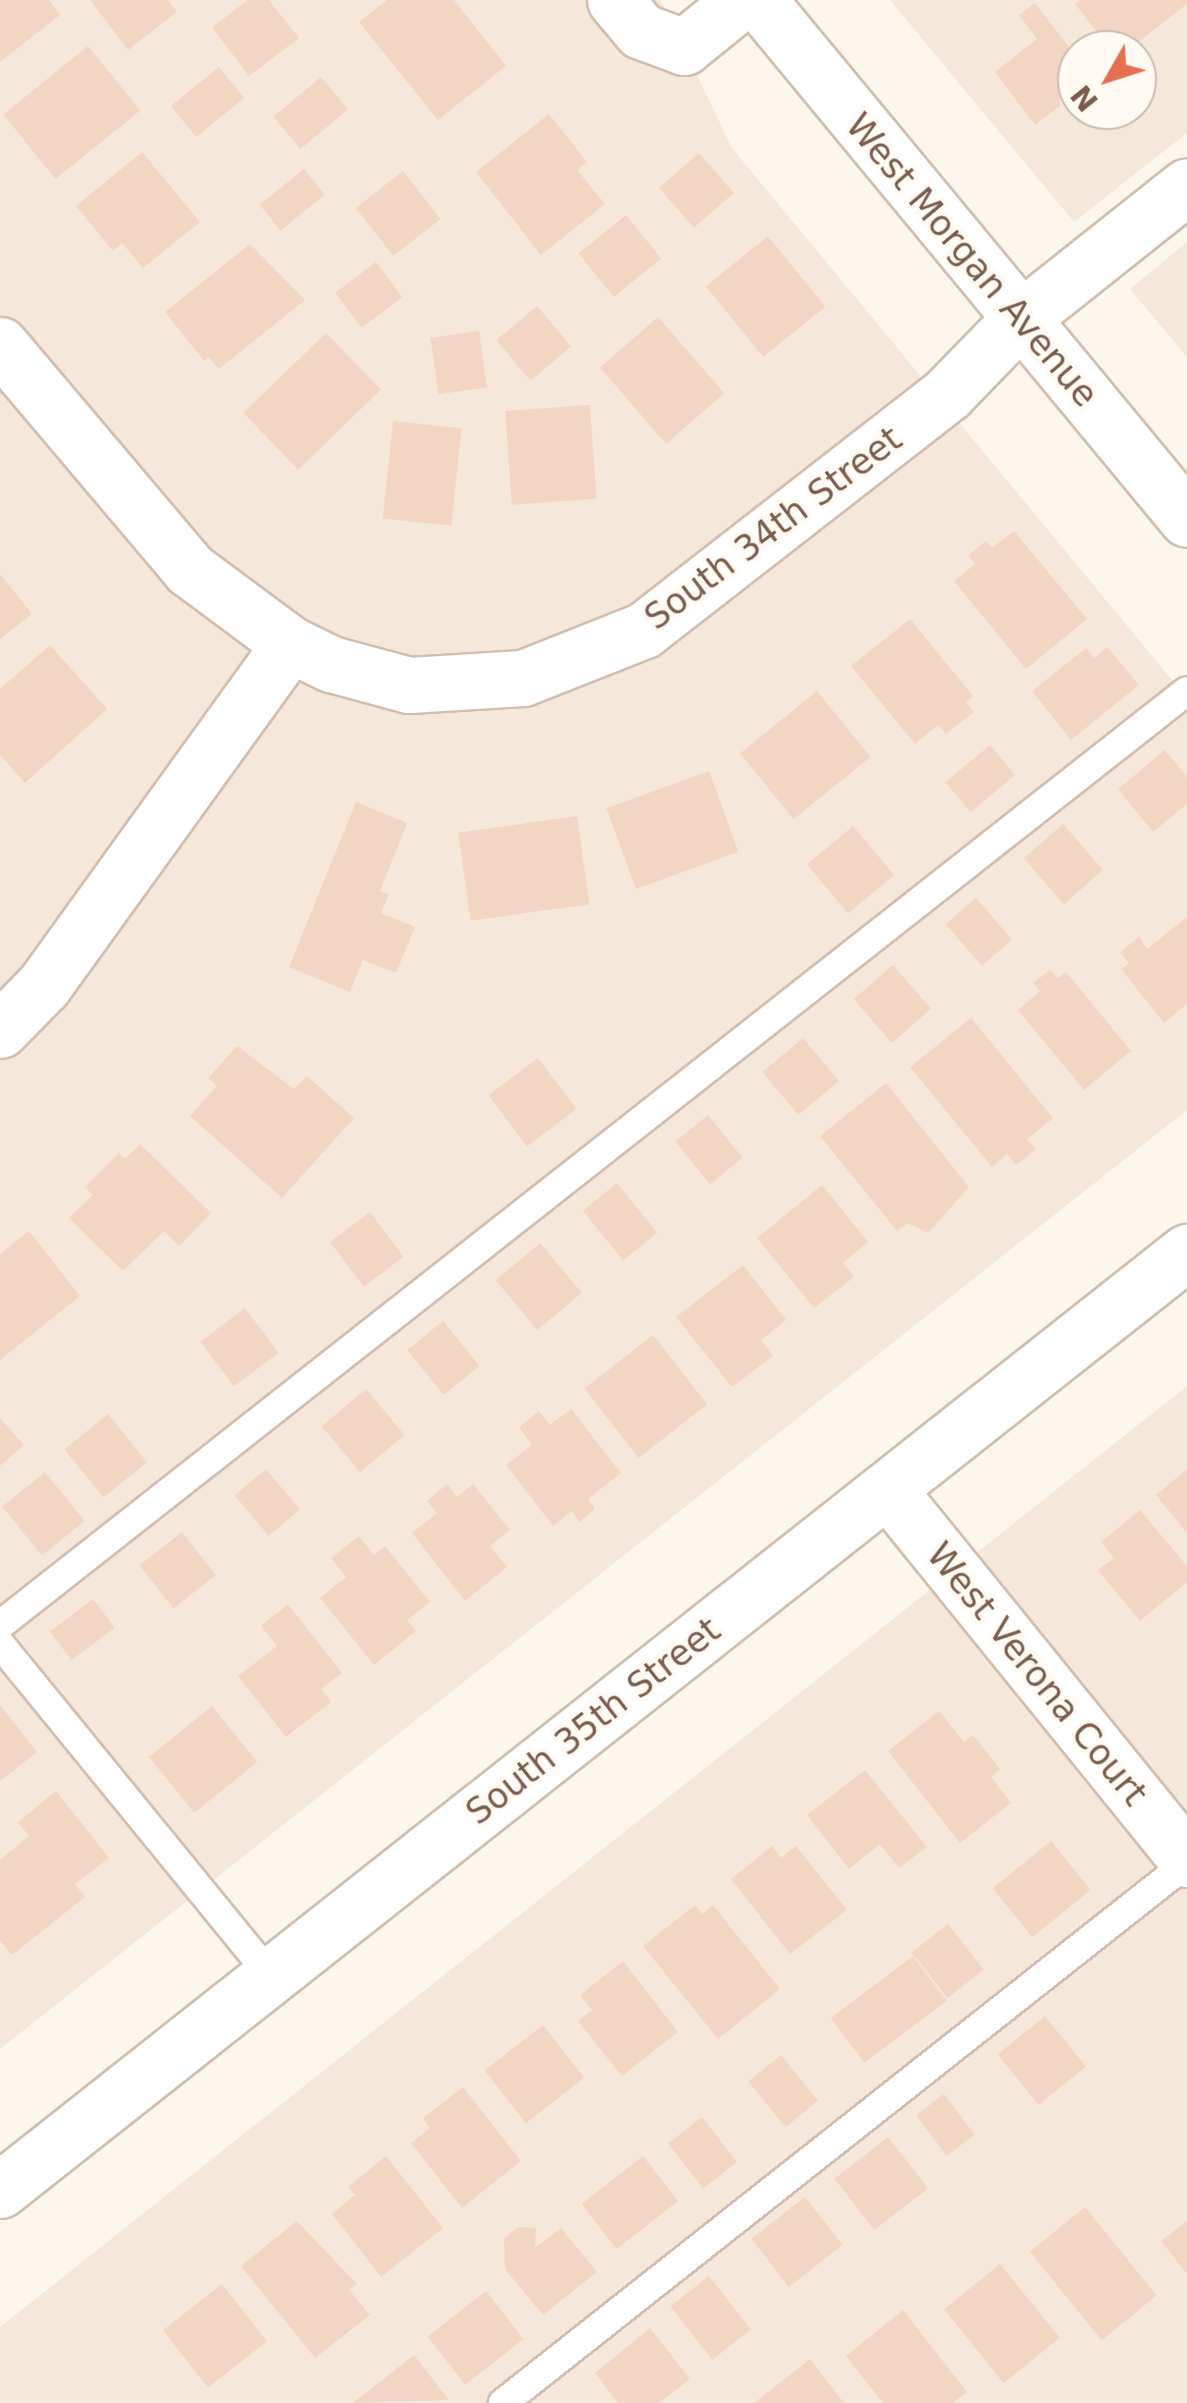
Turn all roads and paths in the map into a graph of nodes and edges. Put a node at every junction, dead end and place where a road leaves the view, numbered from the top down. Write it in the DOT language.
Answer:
graph roads {
  1 [pos="615,0"];
  2 [pos="742,0"];
  3 [pos="758,0"];
  4 [pos="1187,186"];
  5 [pos="1020,319"];
  6 [pos="0,344"];
  7 [pos="1187,519"];
  8 [pos="290,644"];
  9 [pos="1187,691"];
  10 [pos="0,1030"];
  11 [pos="1187,1252"];
  12 [pos="887,1488"];
  13 [pos="0,1625"];
  14 [pos="0,1644"];
  15 [pos="1181,1838"];
  16 [pos="270,1975"];
  17 [pos="0,2190"];
  18 [pos="503,2403"];
  1 -- 2 [label="street"];
  3 -- 5 [label="street, West Morgan Avenue"];
  4 -- 5 [label="street, South 34th Street"];
  5 -- 7 [label="street, West Morgan Avenue"];
  5 -- 8 [label="street, South 34th Street"];
  6 -- 8 [label="street"];
  8 -- 10 [label="street"];
  9 -- 13 [label="lane"];
  11 -- 12 [label="street, South 35th Street"];
  12 -- 15 [label="street, West Verona Court"];
  12 -- 16 [label="street, South 35th Street"];
  14 -- 16 [label="lane"];
  15 -- 18 [label="lane"];
  16 -- 17 [label="street, South 35th Street"];
}
